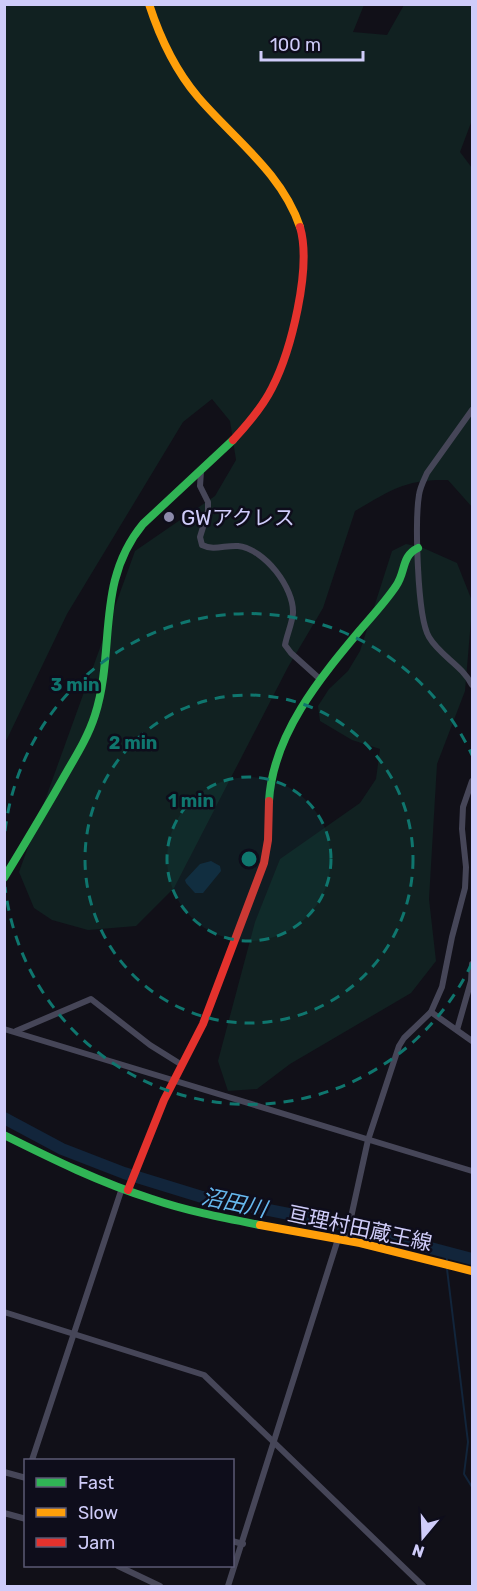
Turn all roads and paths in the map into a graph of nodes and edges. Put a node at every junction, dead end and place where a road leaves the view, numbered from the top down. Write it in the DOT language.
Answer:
graph roads {
  1 [pos="149,4"];
  2 [pos="472,410"];
  3 [pos="201,471"];
  4 [pos="418,548"];
  5 [pos="321,680"];
  6 [pos="472,685"];
  7 [pos="472,781"];
  8 [pos="4,878"];
  9 [pos="472,964"];
  10 [pos="431,1012"];
  11 [pos="4,1029"];
  12 [pos="457,1030"];
  13 [pos="14,1032"];
  14 [pos="472,1041"];
  15 [pos="182,1065"];
  16 [pos="174,1081"];
  17 [pos="4,1135"];
  18 [pos="368,1140"];
  19 [pos="472,1171"];
  20 [pos="125,1189"];
  21 [pos="342,1239"];
  22 [pos="472,1271"];
  23 [pos="4,1312"];
  24 [pos="73,1334"];
  25 [pos="273,1443"];
  26 [pos="33,1459"];
  27 [pos="4,1472"];
  28 [pos="24,1477"];
  29 [pos="4,1513"];
  30 [pos="24,1519"];
  31 [pos="234,1542"];
  32 [pos="243,1544"];
  33 [pos="120,1567"];
  34 [pos="160,1587"];
  35 [pos="228,1587"];
  36 [pos="423,1587"];
  1 -- 3 [label="street"];
  2 -- 4 [label="street"];
  3 -- 5 [label="street"];
  3 -- 8 [label="street"];
  4 -- 5 [label="street"];
  4 -- 6 [label="street"];
  5 -- 15 [label="street"];
  7 -- 10 [label="street"];
  9 -- 12 [label="street"];
  10 -- 12 [label="street"];
  10 -- 18 [label="street"];
  11 -- 13 [label="street"];
  12 -- 14 [label="street"];
  13 -- 15 [label="street"];
  13 -- 16 [label="street"];
  15 -- 16 [label="street"];
  16 -- 18 [label="street"];
  16 -- 20 [label="street"];
  17 -- 20 [label="street, 亘理村田蔵王線"];
  18 -- 19 [label="street"];
  18 -- 21 [label="street"];
  20 -- 21 [label="street, 亘理村田蔵王線"];
  20 -- 24 [label="street"];
  21 -- 22 [label="street, 亘理村田蔵王線"];
  21 -- 25 [label="street"];
  23 -- 24 [label="street"];
  24 -- 25 [label="street"];
  24 -- 26 [label="street"];
  25 -- 32 [label="street"];
  25 -- 36 [label="street"];
  27 -- 28 [label="street"];
  29 -- 30 [label="street"];
  31 -- 32 [label="street"];
  32 -- 35 [label="street"];
  33 -- 34 [label="street"];
}
